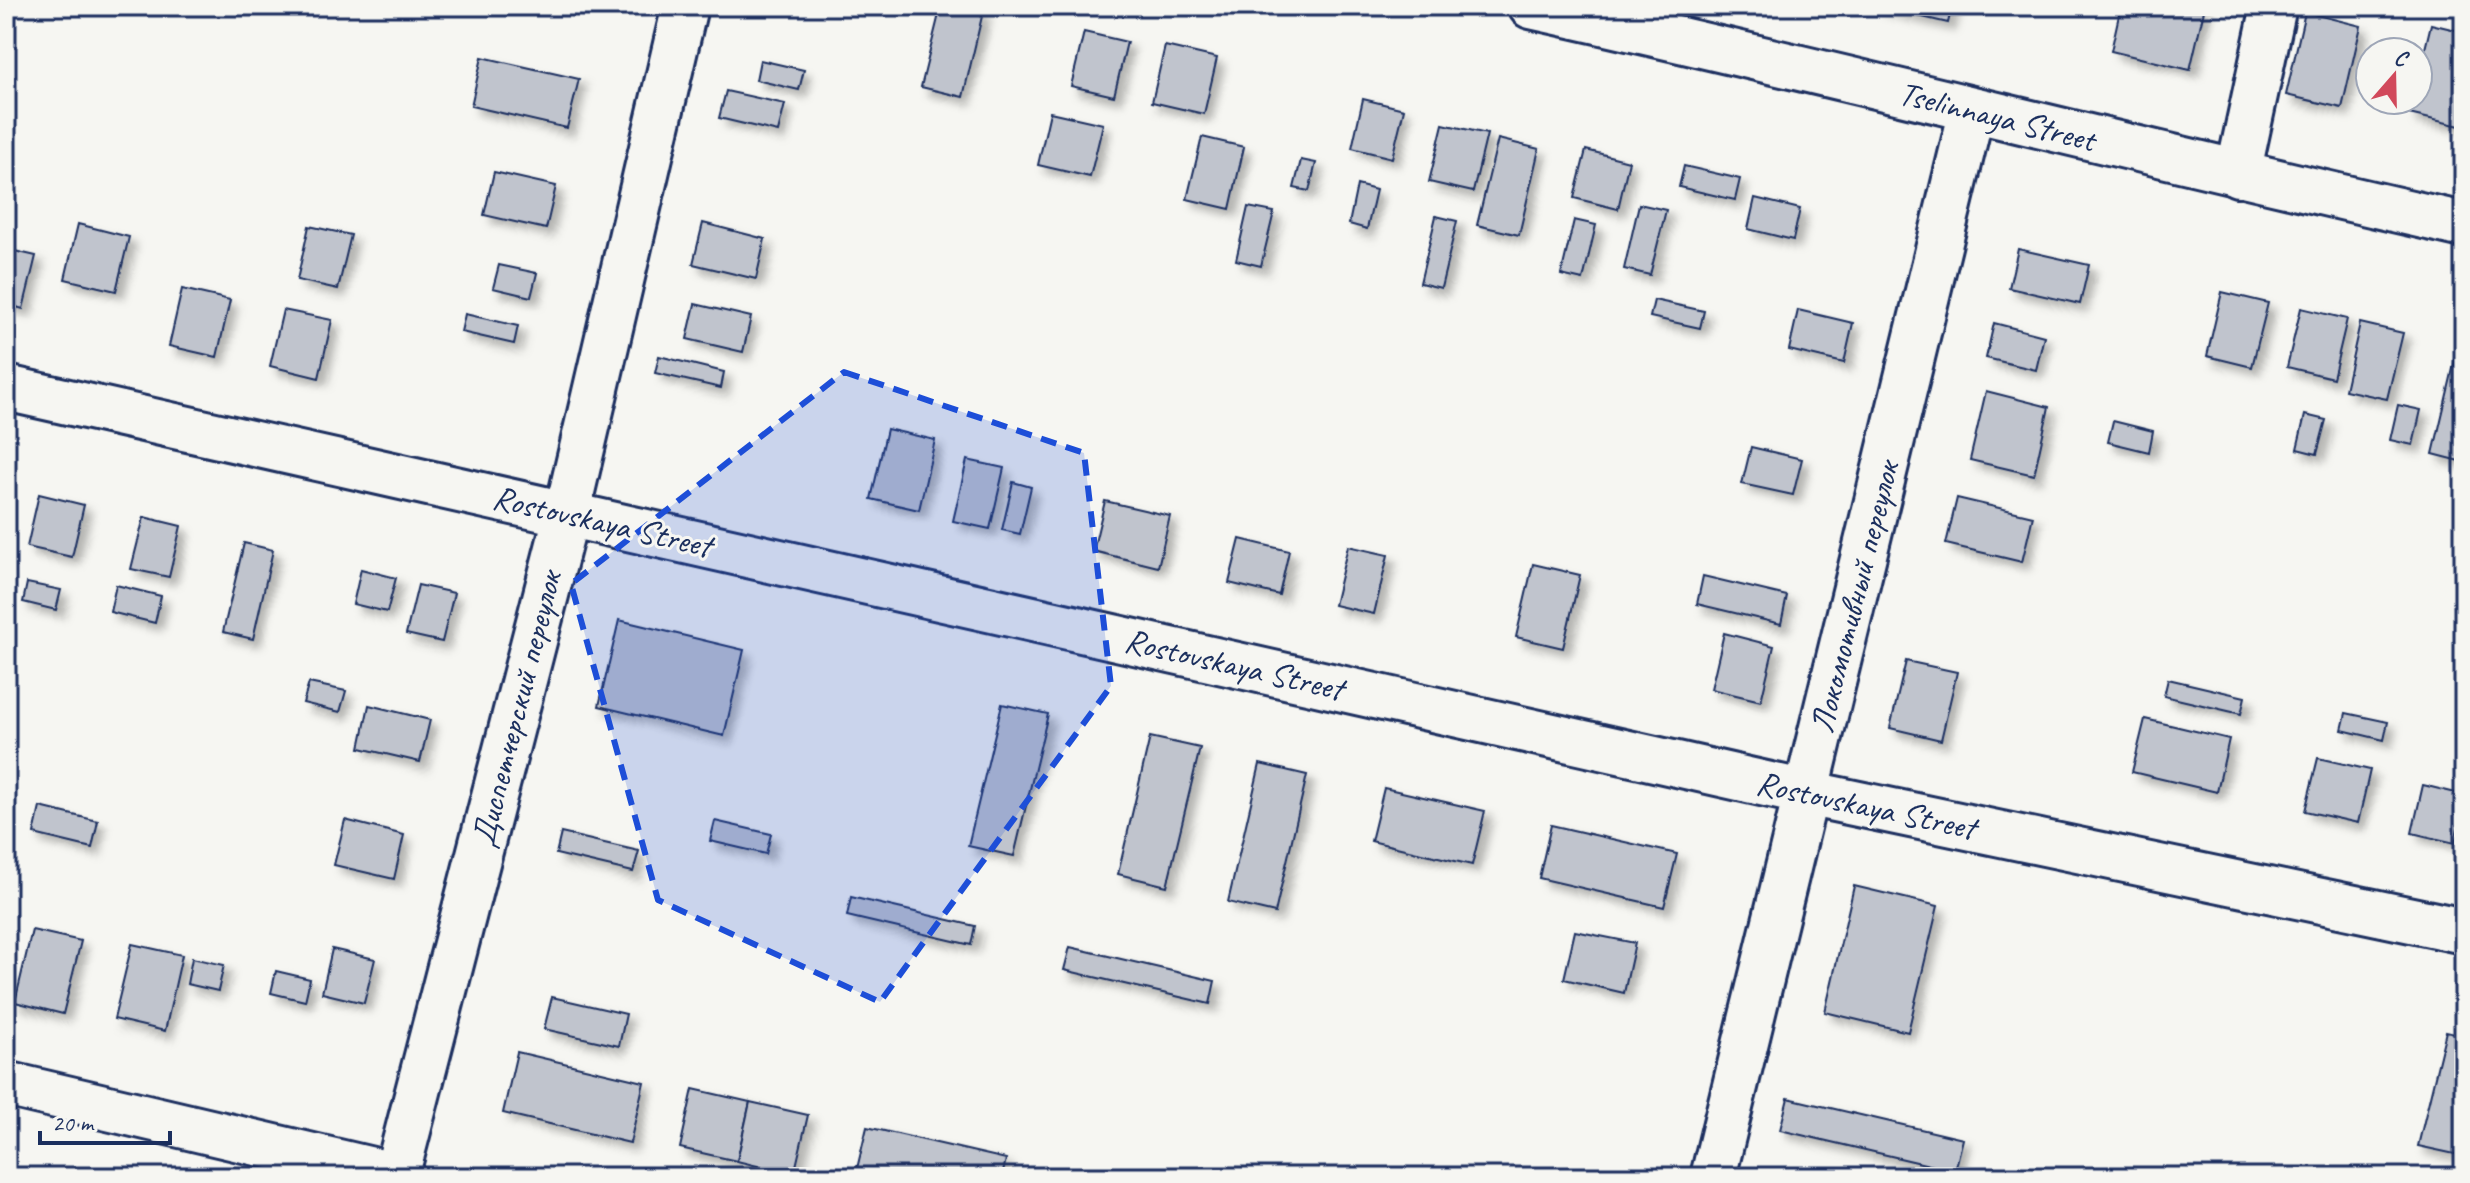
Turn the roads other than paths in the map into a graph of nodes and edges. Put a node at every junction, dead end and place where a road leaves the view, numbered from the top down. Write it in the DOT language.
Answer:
graph roads {
  1 [pos="685,6"];
  2 [pos="1531,6"];
  3 [pos="2274,6"];
  4 [pos="1648,19"];
  5 [pos="1972,110"];
  6 [pos="2238,174"];
  7 [pos="2464,225"];
  8 [pos="6,388"];
  9 [pos="567,513"];
  10 [pos="1806,793"];
  11 [pos="2464,931"];
  12 [pos="6,1084"];
  13 [pos="398,1177"];
  14 [pos="1713,1177"];
  1 -- 9 [label="street, Диспетчерский переулок"];
  2 -- 4 [label="street, Tselinnaya Street"];
  3 -- 6 [label="street"];
  4 -- 5 [label="street, Tselinnaya Street"];
  5 -- 6 [label="street, Tselinnaya Street"];
  5 -- 10 [label="street, Локомотивный переулок"];
  6 -- 7 [label="street, Tselinnaya Street"];
  8 -- 9 [label="street, Rostovskaya Street"];
  9 -- 10 [label="street, Rostovskaya Street"];
  9 -- 13 [label="street, Диспетчерский переулок"];
  10 -- 11 [label="street, Rostovskaya Street"];
  10 -- 14 [label="street, Локомотивный переулок"];
  12 -- 13 [label="street"];
}
